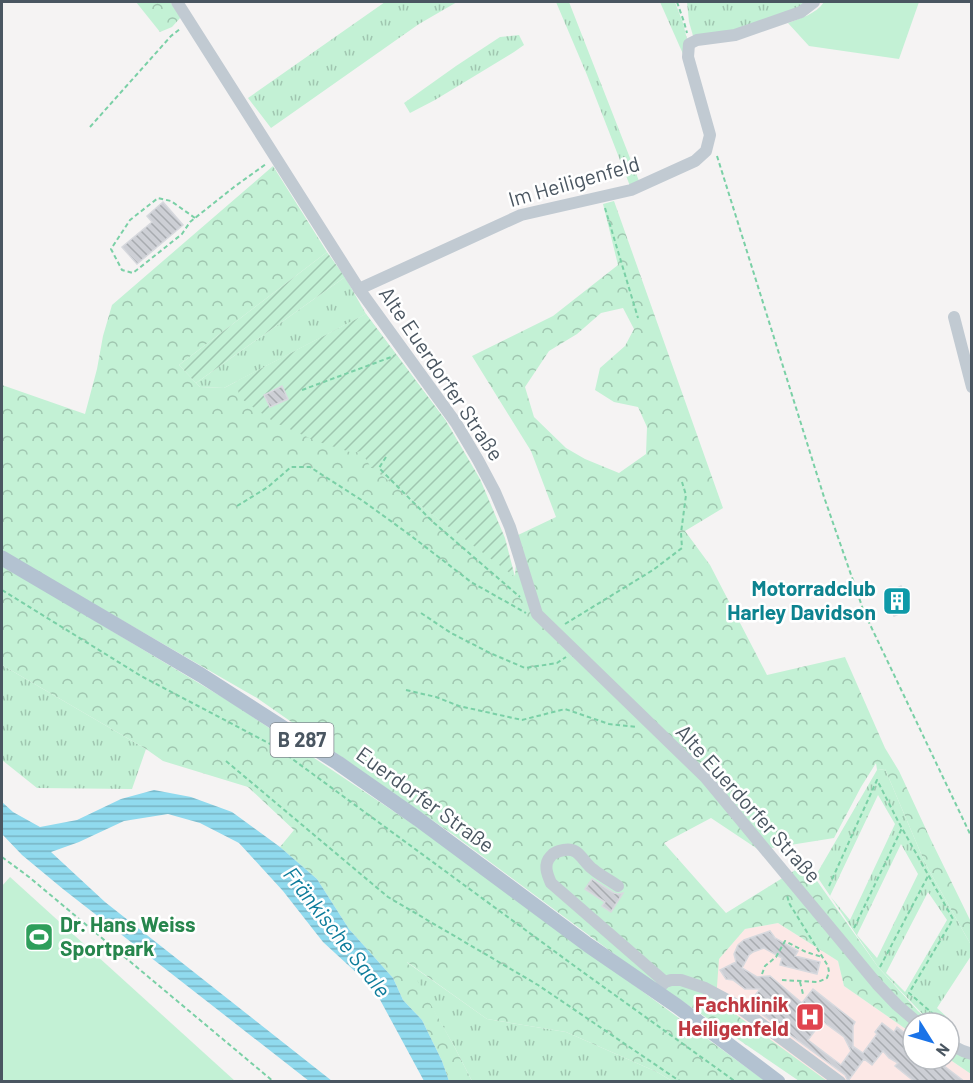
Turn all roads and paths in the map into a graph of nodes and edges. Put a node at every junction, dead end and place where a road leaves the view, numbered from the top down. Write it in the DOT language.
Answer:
graph roads {
  1 [pos="177,2"];
  2 [pos="677,2"];
  3 [pos="814,2"];
  4 [pos="190,21"];
  5 [pos="689,45"];
  6 [pos="90,127"];
  7 [pos="710,135"];
  8 [pos="276,157"];
  9 [pos="601,197"];
  10 [pos="195,218"];
  11 [pos="359,289"];
  12 [pos="954,317"];
  13 [pos="638,318"];
  14 [pos="405,352"];
  15 [pos="972,387"];
  16 [pos="302,390"];
  17 [pos="386,457"];
  18 [pos="682,482"];
  19 [pos="237,506"];
  20 [pos="2,558"];
  21 [pos="2,590"];
  22 [pos="520,597"];
  23 [pos="422,614"];
  24 [pos="537,614"];
  25 [pos="555,630"];
  26 [pos="576,651"];
  27 [pos="406,690"];
  28 [pos="646,720"];
  29 [pos="226,761"];
  30 [pos="902,828"];
  31 [pos="972,838"];
  32 [pos="2,857"];
  33 [pos="928,876"];
  34 [pos="618,886"];
  35 [pos="829,886"];
  36 [pos="787,894"];
  37 [pos="854,928"];
  38 [pos="822,957"];
  39 [pos="880,967"];
  40 [pos="762,974"];
  41 [pos="782,980"];
  42 [pos="800,982"];
  43 [pos="660,987"];
  44 [pos="803,994"];
  45 [pos="904,1011"];
  46 [pos="931,1011"];
  47 [pos="274,1082"];
  48 [pos="681,1082"];
  49 [pos="736,1082"];
  50 [pos="778,1082"];
  51 [pos="840,1082"];
  1 -- 4 [label="street, Alte Euerdorfer Straße"];
  2 -- 5 [label="path"];
  3 -- 5 [label="street"];
  4 -- 6 [label="path"];
  4 -- 8 [label="street, Alte Euerdorfer Straße"];
  5 -- 7 [label="street"];
  7 -- 9 [label="street, Im Heiligenfeld"];
  7 -- 31 [label="path"];
  8 -- 10 [label="path"];
  8 -- 11 [label="street, Alte Euerdorfer Straße"];
  9 -- 11 [label="street, Im Heiligenfeld"];
  9 -- 13 [label="path"];
  10 -- 10 [label="path"];
  11 -- 14 [label="street, Alte Euerdorfer Straße"];
  12 -- 15 [label="street"];
  14 -- 16 [label="path"];
  14 -- 24 [label="street, Alte Euerdorfer Straße"];
  17 -- 22 [label="path"];
  18 -- 25 [label="path"];
  19 -- 24 [label="path"];
  20 -- 43 [label="main road, Euerdorfer Straße / B 287"];
  21 -- 49 [label="path"];
  23 -- 26 [label="path"];
  24 -- 25 [label="street, Alte Euerdorfer Straße"];
  25 -- 26 [label="street, Alte Euerdorfer Straße"];
  26 -- 28 [label="street, Alte Euerdorfer Straße"];
  27 -- 28 [label="path"];
  28 -- 45 [label="street, Alte Euerdorfer Straße"];
  29 -- 48 [label="path"];
  30 -- 33 [label="path"];
  30 -- 35 [label="path"];
  30 -- 37 [label="path"];
  32 -- 47 [label="path"];
  33 -- 39 [label="path"];
  33 -- 46 [label="path"];
  34 -- 43 [label="street"];
  36 -- 38 [label="path"];
  38 -- 40 [label="path"];
  38 -- 42 [label="path"];
  41 -- 42 [label="path"];
  42 -- 44 [label="path"];
  43 -- 50 [label="main road, Euerdorfer Straße / B 287"];
  43 -- 51 [label="street"];
}
